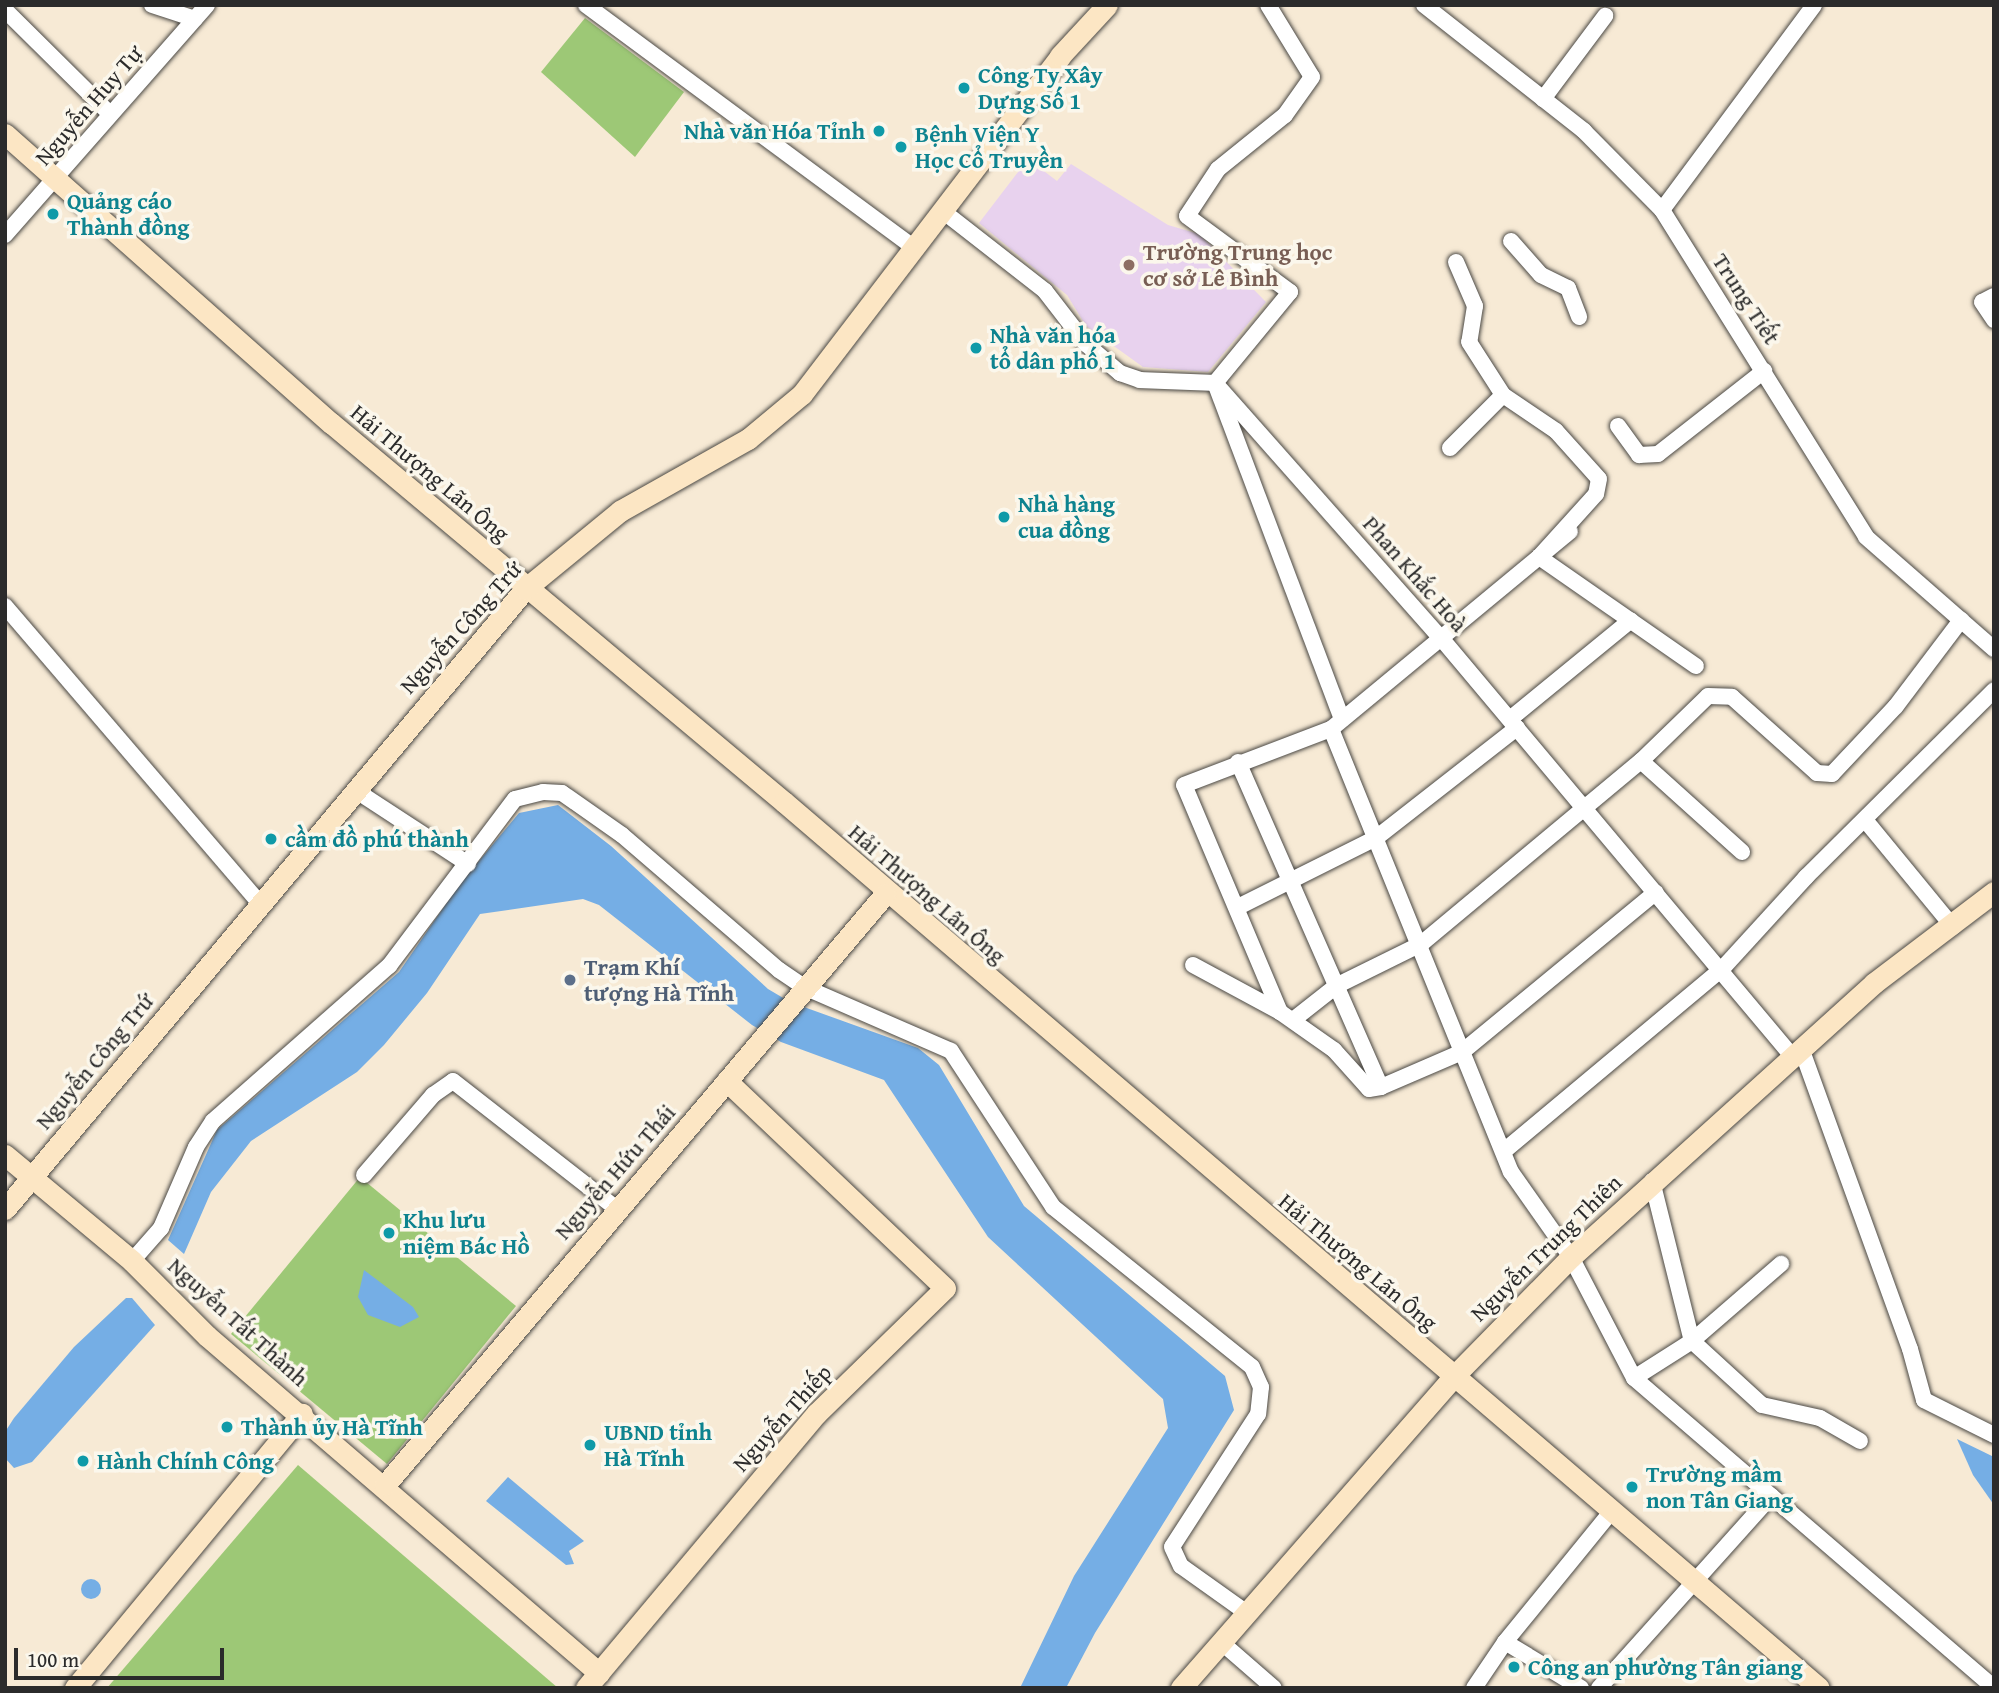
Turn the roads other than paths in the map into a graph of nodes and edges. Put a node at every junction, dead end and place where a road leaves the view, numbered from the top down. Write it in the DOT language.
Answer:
graph roads {
  1 [pos="152,5"];
  2 [pos="207,5"];
  3 [pos="586,5"];
  4 [pos="1107,5"];
  5 [pos="1268,5"];
  6 [pos="1423,5"];
  7 [pos="1814,5"];
  8 [pos="5,10"];
  9 [pos="1605,16"];
  10 [pos="195,19"];
  11 [pos="1543,99"];
  12 [pos="110,114"];
  13 [pos="5,134"];
  14 [pos="56,177"];
  15 [pos="1662,210"];
  16 [pos="944,212"];
  17 [pos="5,234"];
  18 [pos="1511,241"];
  19 [pos="916,249"];
  20 [pos="1456,262"];
  21 [pos="1994,296"];
  22 [pos="1579,317"];
  23 [pos="1994,320"];
  24 [pos="1764,371"];
  25 [pos="1215,383"];
  26 [pos="1503,395"];
  27 [pos="1618,426"];
  28 [pos="1450,448"];
  29 [pos="1570,531"];
  30 [pos="1539,557"];
  31 [pos="525,589"];
  32 [pos="5,606"];
  33 [pos="1630,620"];
  34 [pos="1961,620"];
  35 [pos="1441,638"];
  36 [pos="1994,649"];
  37 [pos="1696,666"];
  38 [pos="1994,690"];
  39 [pos="1336,724"];
  40 [pos="1514,724"];
  41 [pos="1641,761"];
  42 [pos="1238,762"];
  43 [pos="355,790"];
  44 [pos="1585,808"];
  45 [pos="1866,821"];
  46 [pos="1376,838"];
  47 [pos="1742,852"];
  48 [pos="468,864"];
  49 [pos="1289,878"];
  50 [pos="1656,892"];
  51 [pos="1994,892"];
  52 [pos="885,894"];
  53 [pos="260,904"];
  54 [pos="1238,906"];
  55 [pos="1953,927"];
  56 [pos="1420,944"];
  57 [pos="1193,965"];
  58 [pos="1721,968"];
  59 [pos="1336,986"];
  60 [pos="801,991"];
  61 [pos="1287,1016"];
  62 [pos="1462,1052"];
  63 [pos="1797,1052"];
  64 [pos="727,1081"];
  65 [pos="1381,1087"];
  66 [pos="1504,1151"];
  67 [pos="5,1155"];
  68 [pos="364,1175"];
  69 [pos="32,1178"];
  70 [pos="1652,1181"];
  71 [pos="5,1209"];
  72 [pos="617,1209"];
  73 [pos="1571,1257"];
  74 [pos="132,1261"];
  75 [pos="1780,1264"];
  76 [pos="1692,1341"];
  77 [pos="1453,1377"];
  78 [pos="1634,1378"];
  79 [pos="302,1414"];
  80 [pos="1994,1435"];
  81 [pos="1860,1441"];
  82 [pos="386,1486"];
  83 [pos="1771,1496"];
  84 [pos="1611,1512"];
  85 [pos="1696,1583"];
  86 [pos="1247,1613"];
  87 [pos="1221,1642"];
  88 [pos="1505,1642"];
  89 [pos="593,1680"];
  90 [pos="75,1688"];
  91 [pos="1181,1688"];
  92 [pos="1274,1688"];
  93 [pos="1474,1688"];
  94 [pos="1581,1688"];
  95 [pos="1599,1688"];
  96 [pos="1819,1688"];
  97 [pos="1994,1688"];
  1 -- 10 [label="street"];
  2 -- 10 [label="street, Nguyễn Huy Tự"];
  3 -- 19 [label="street"];
  4 -- 16 [label="street, Nguyễn Công Trứ"];
  5 -- 25 [label="street"];
  6 -- 11 [label="street, Trung Tiết"];
  7 -- 15 [label="street"];
  8 -- 12 [label="street"];
  9 -- 11 [label="street"];
  10 -- 12 [label="street, Nguyễn Huy Tự"];
  11 -- 15 [label="street, Trung Tiết"];
  12 -- 14 [label="street, Nguyễn Huy Tự"];
  13 -- 14 [label="street, Hải Thượng Lãn Ông"];
  14 -- 17 [label="street, Nguyễn Huy Tự"];
  14 -- 31 [label="street, Hải Thượng Lãn Ông"];
  15 -- 24 [label="street, Trung Tiết"];
  16 -- 19 [label="street, Nguyễn Công Trứ"];
  16 -- 25 [label="street"];
  18 -- 22 [label="street"];
  19 -- 31 [label="street, Nguyễn Công Trứ"];
  20 -- 26 [label="street"];
  21 -- 23 [label="street"];
  24 -- 27 [label="street"];
  24 -- 34 [label="street, Trung Tiết"];
  25 -- 35 [label="street, Phan Khắc Hoà"];
  25 -- 39 [label="street"];
  26 -- 28 [label="street"];
  26 -- 30 [label="street"];
  29 -- 30 [label="street"];
  30 -- 33 [label="street"];
  30 -- 35 [label="street"];
  31 -- 43 [label="street, Nguyễn Công Trứ"];
  31 -- 52 [label="street, Hải Thượng Lãn Ông"];
  32 -- 53 [label="street"];
  33 -- 37 [label="street"];
  33 -- 40 [label="street"];
  34 -- 36 [label="street, Trung Tiết"];
  34 -- 41 [label="street"];
  35 -- 39 [label="street"];
  35 -- 40 [label="street, Phan Khắc Hoà"];
  38 -- 45 [label="street"];
  39 -- 42 [label="street"];
  39 -- 46 [label="street"];
  40 -- 44 [label="street, Phan Khắc Hoà"];
  40 -- 46 [label="street"];
  41 -- 44 [label="street"];
  41 -- 47 [label="street"];
  42 -- 49 [label="street"];
  42 -- 54 [label="street"];
  43 -- 48 [label="street"];
  43 -- 53 [label="street, Nguyễn Công Trứ"];
  44 -- 50 [label="street, Phan Khắc Hoà"];
  44 -- 56 [label="street"];
  45 -- 55 [label="street"];
  45 -- 58 [label="street"];
  46 -- 49 [label="street"];
  46 -- 56 [label="street"];
  48 -- 60 [label="street"];
  48 -- 74 [label="street"];
  49 -- 54 [label="street"];
  49 -- 59 [label="street"];
  50 -- 58 [label="street, Phan Khắc Hoà"];
  50 -- 62 [label="street"];
  51 -- 55 [label="street, Nguyễn Trung Thiên"];
  52 -- 60 [label="street, Nguyễn Hứu Thái"];
  52 -- 77 [label="street, Hải Thượng Lãn Ông"];
  53 -- 69 [label="street, Nguyễn Công Trứ"];
  54 -- 61 [label="street"];
  55 -- 63 [label="street, Nguyễn Trung Thiên"];
  56 -- 59 [label="street"];
  56 -- 62 [label="street"];
  57 -- 61 [label="street"];
  58 -- 63 [label="street, Phan Khắc Hoà"];
  58 -- 66 [label="street"];
  59 -- 61 [label="street"];
  59 -- 65 [label="street"];
  60 -- 64 [label="street, Nguyễn Hứu Thái"];
  60 -- 86 [label="street"];
  61 -- 65 [label="street"];
  62 -- 65 [label="street"];
  62 -- 66 [label="street"];
  63 -- 70 [label="street, Nguyễn Trung Thiên"];
  63 -- 80 [label="street, Phan Khắc Hoà"];
  64 -- 72 [label="street, Nguyễn Hứu Thái"];
  64 -- 89 [label="street, Nguyễn Thiếp"];
  66 -- 73 [label="street"];
  67 -- 69 [label="street, Nguyễn Tất Thành"];
  68 -- 72 [label="street"];
  69 -- 71 [label="street, Nguyễn Công Trứ"];
  69 -- 74 [label="street, Nguyễn Tất Thành"];
  70 -- 73 [label="street, Nguyễn Trung Thiên"];
  70 -- 76 [label="street"];
  72 -- 82 [label="street, Nguyễn Hứu Thái"];
  73 -- 77 [label="street, Nguyễn Trung Thiên"];
  73 -- 78 [label="street"];
  74 -- 79 [label="street, Nguyễn Tất Thành"];
  75 -- 76 [label="street"];
  76 -- 78 [label="street"];
  76 -- 81 [label="street"];
  77 -- 84 [label="street, Hải Thượng Lãn Ông"];
  77 -- 86 [label="street, Nguyễn Trung Thiên"];
  78 -- 83 [label="street"];
  79 -- 82 [label="street, Nguyễn Tất Thành"];
  79 -- 90 [label="street"];
  82 -- 89 [label="street, Nguyễn Tất Thành"];
  83 -- 85 [label="street"];
  83 -- 97 [label="street"];
  84 -- 85 [label="street, Hải Thượng Lãn Ông"];
  84 -- 88 [label="street"];
  85 -- 95 [label="street"];
  85 -- 96 [label="street, Hải Thượng Lãn Ông"];
  86 -- 87 [label="street, Nguyễn Trung Thiên"];
  87 -- 91 [label="street, Nguyễn Trung Thiên"];
  87 -- 92 [label="street"];
  88 -- 93 [label="street"];
  88 -- 94 [label="street"];
}
